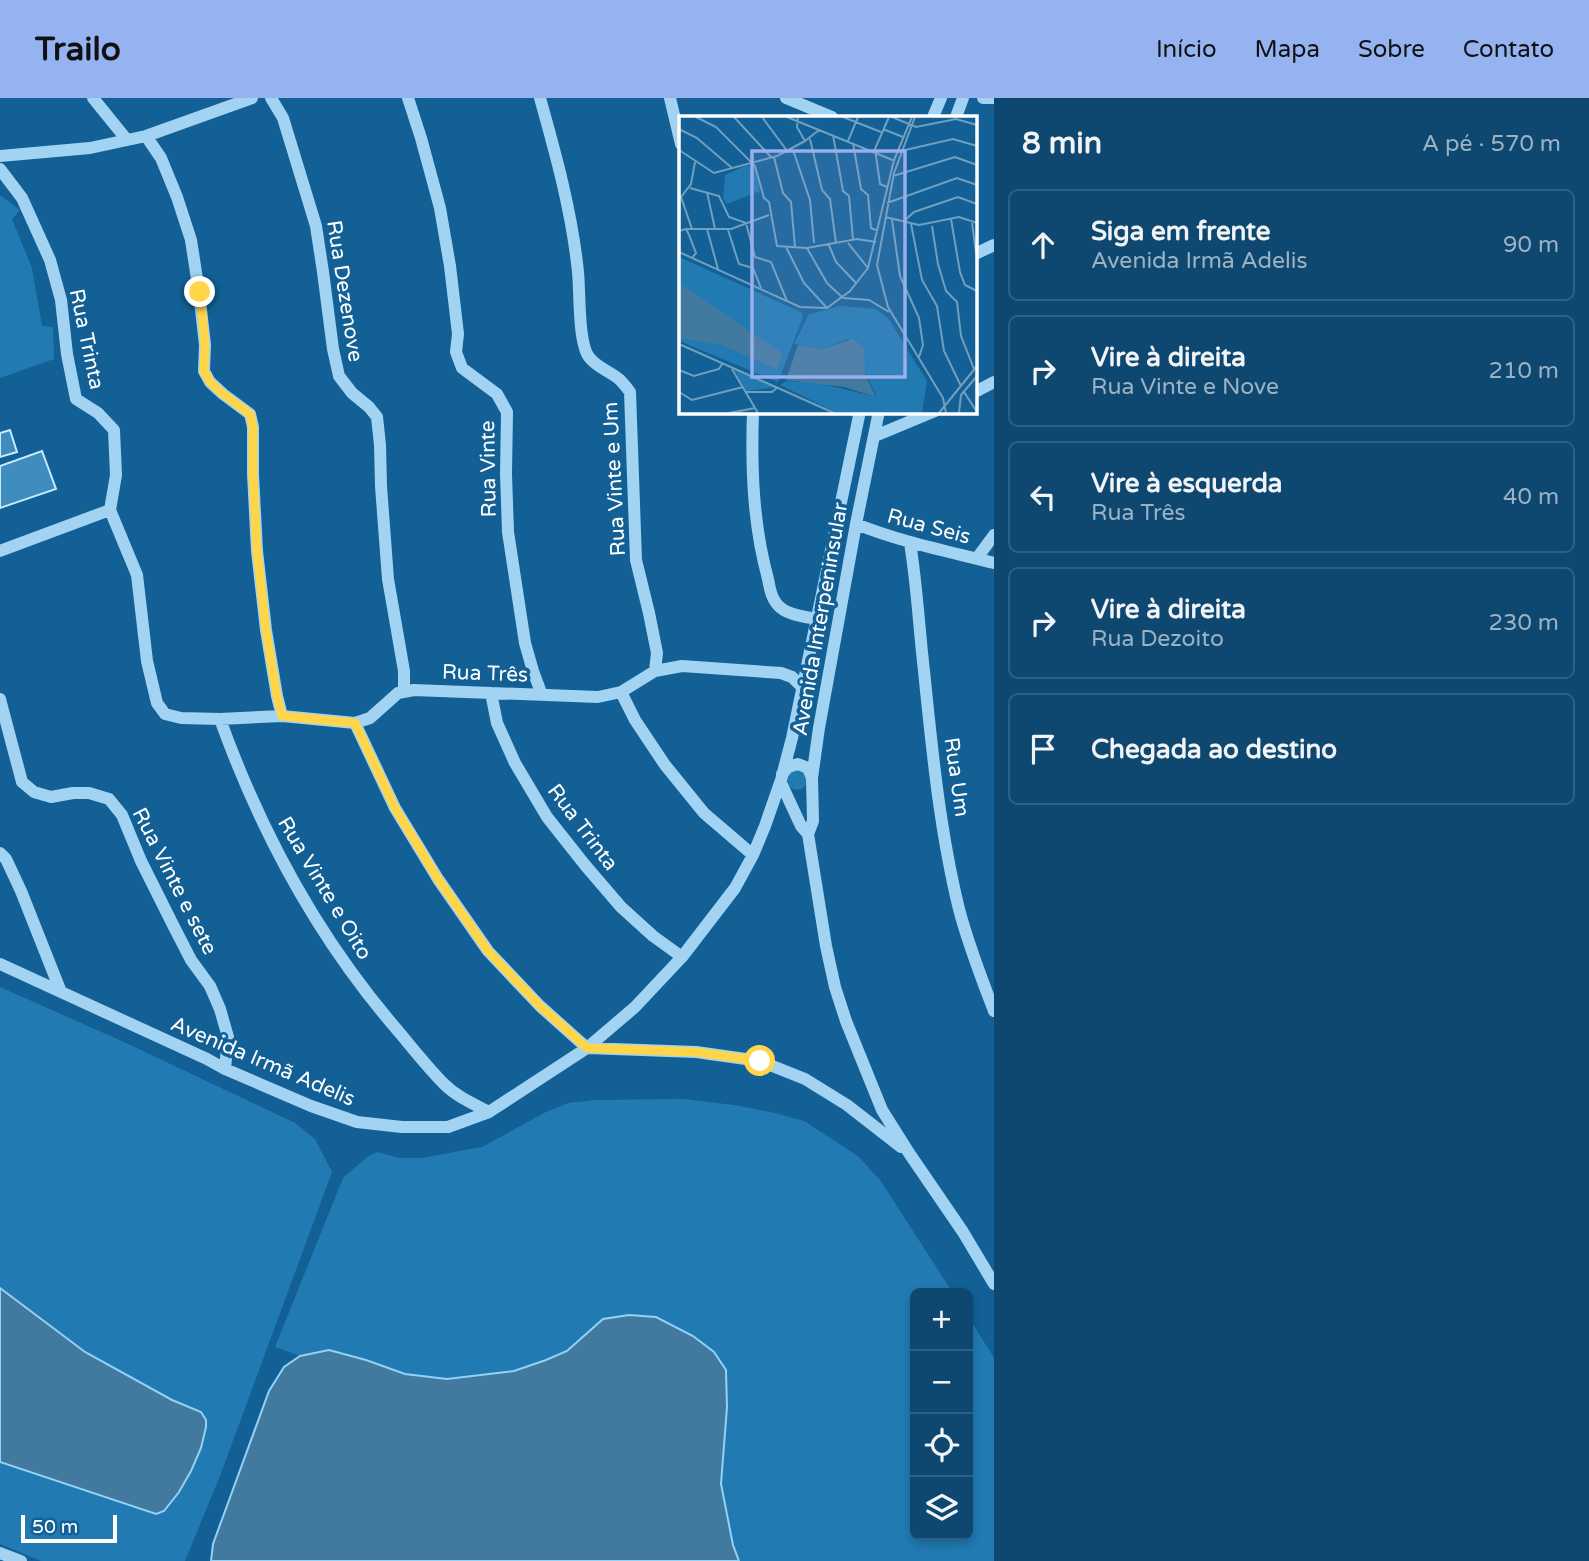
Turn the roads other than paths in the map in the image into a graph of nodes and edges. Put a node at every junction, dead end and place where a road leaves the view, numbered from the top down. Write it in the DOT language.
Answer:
graph roads {
  1 [pos="93,98"];
  2 [pos="252,98"];
  3 [pos="271,98"];
  4 [pos="408,98"];
  5 [pos="540,98"];
  6 [pos="670,98"];
  7 [pos="786,98"];
  8 [pos="941,98"];
  9 [pos="963,98"];
  10 [pos="983,98"];
  11 [pos="994,98"];
  12 [pos="235,101"];
  13 [pos="800,101"];
  14 [pos="830,116"];
  15 [pos="933,116"];
  16 [pos="956,116"];
  17 [pos="146,136"];
  18 [pos="679,136"];
  19 [pos="127,140"];
  20 [pos="0,156"];
  21 [pos="0,169"];
  22 [pos="994,245"];
  23 [pos="976,254"];
  24 [pos="994,382"];
  25 [pos="976,391"];
  26 [pos="752,413"];
  27 [pos="860,413"];
  28 [pos="879,413"];
  29 [pos="929,413"];
  30 [pos="875,436"];
  31 [pos="110,510"];
  32 [pos="856,524"];
  33 [pos="994,534"];
  34 [pos="910,543"];
  35 [pos="0,551"];
  36 [pos="977,558"];
  37 [pos="994,563"];
  38 [pos="817,619"];
  39 [pos="655,671"];
  40 [pos="803,688"];
  41 [pos="404,692"];
  42 [pos="621,692"];
  43 [pos="491,693"];
  44 [pos="542,695"];
  45 [pos="0,699"];
  46 [pos="282,716"];
  47 [pos="220,719"];
  48 [pos="355,723"];
  49 [pos="782,780"];
  50 [pos="812,780"];
  51 [pos="808,834"];
  52 [pos="0,853"];
  53 [pos="753,855"];
  54 [pos="682,957"];
  55 [pos="0,964"];
  56 [pos="61,992"];
  57 [pos="994,1011"];
  58 [pos="587,1048"];
  59 [pos="225,1069"];
  60 [pos="489,1112"];
  61 [pos="909,1153"];
  62 [pos="994,1284"];
  63 [pos="0,1553"];
  64 [pos="21,1561"];
  1 -- 19 [label="street"];
  2 -- 12 [label="street"];
  3 -- 41 [label="street, Rua Dezenove"];
  4 -- 44 [label="street, Rua Vinte"];
  5 -- 39 [label="street, Rua Vinte e Um"];
  6 -- 18 [label="street"];
  7 -- 13 [label="street"];
  8 -- 15 [label="street"];
  9 -- 16 [label="street"];
  10 -- 11 [label="street"];
  12 -- 17 [label="street"];
  13 -- 14 [label="street"];
  17 -- 19 [label="street"];
  17 -- 46 [label="street"];
  19 -- 20 [label="street"];
  21 -- 31 [label="street, Rua Trinta"];
  22 -- 23 [label="street"];
  24 -- 25 [label="street"];
  26 -- 38 [label="street"];
  27 -- 38 [label="street, Avenida Interpeninsular"];
  28 -- 30 [label="street, Avenida Interpeninsular"];
  29 -- 30 [label="street"];
  30 -- 32 [label="street, Avenida Interpeninsular"];
  31 -- 35 [label="street"];
  31 -- 47 [label="street"];
  32 -- 34 [label="street, Rua Seis"];
  32 -- 50 [label="street, Avenida Interpeninsular"];
  33 -- 36 [label="street"];
  34 -- 36 [label="street, Rua Seis"];
  34 -- 57 [label="street, Rua Um"];
  36 -- 37 [label="street, Rua Seis"];
  38 -- 40 [label="street, Avenida Interpeninsular"];
  39 -- 40 [label="street, Rua Três"];
  39 -- 42 [label="street, Rua Três"];
  40 -- 49 [label="street, Avenida Interpeninsular"];
  41 -- 43 [label="street, Rua Três"];
  41 -- 48 [label="street"];
  42 -- 44 [label="street, Rua Três"];
  42 -- 53 [label="street"];
  43 -- 44 [label="street, Rua Três"];
  43 -- 54 [label="street, Rua Trinta"];
  45 -- 59 [label="street, Rua Vinte e sete"];
  46 -- 47 [label="street"];
  46 -- 48 [label="street"];
  47 -- 60 [label="street, Rua Vinte e Oito"];
  48 -- 58 [label="street"];
  49 -- 50 [label="street"];
  49 -- 50 [label="street"];
  49 -- 51 [label="street, Avenida Interpeninsular"];
  49 -- 53 [label="street, Avenida Irmã Adelis"];
  50 -- 51 [label="street, Avenida Interpeninsular"];
  51 -- 61 [label="street, Avenida Interpeninsular"];
  52 -- 56 [label="street"];
  53 -- 54 [label="street, Avenida Irmã Adelis"];
  54 -- 58 [label="street, Avenida Irmã Adelis"];
  55 -- 56 [label="street, Avenida Irmã Adelis"];
  56 -- 59 [label="street, Avenida Irmã Adelis"];
  58 -- 60 [label="street, Avenida Irmã Adelis"];
  58 -- 61 [label="street"];
  59 -- 60 [label="street, Avenida Irmã Adelis"];
  61 -- 62 [label="street, Avenida Interpeninsular"];
  63 -- 64 [label="street"];
}
